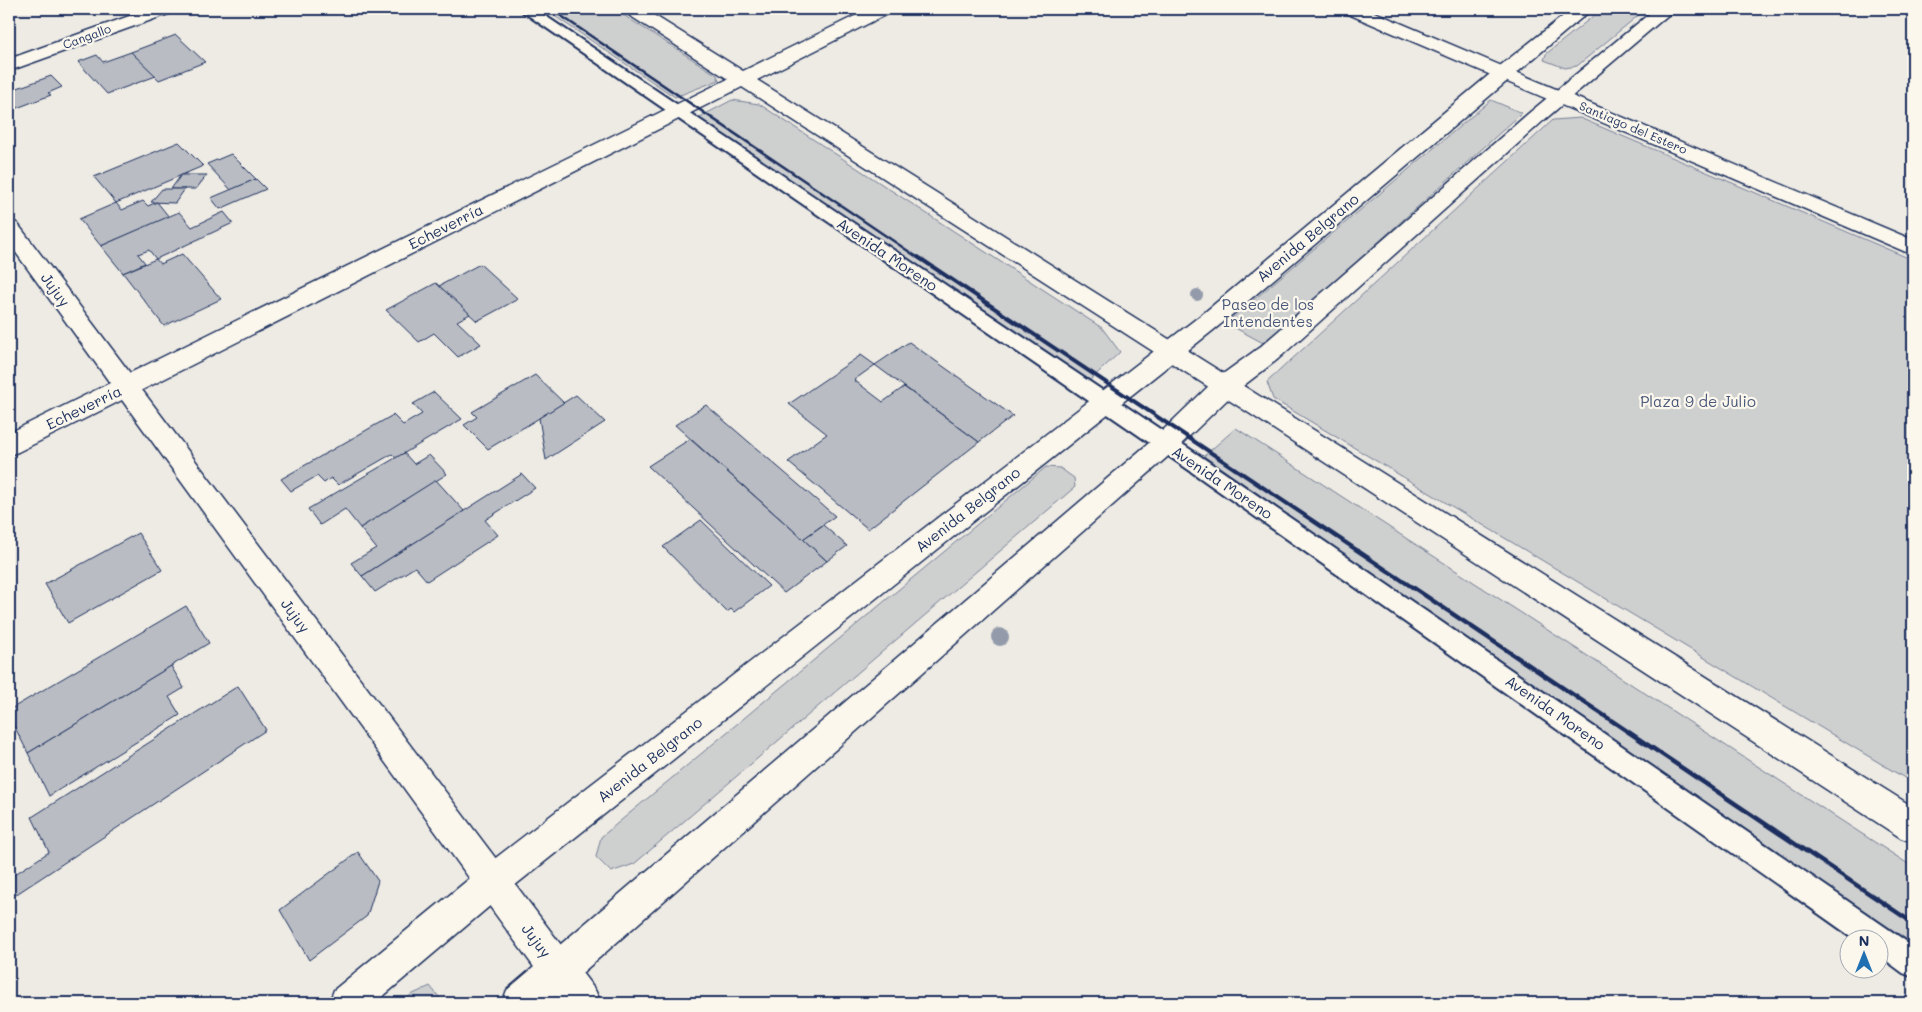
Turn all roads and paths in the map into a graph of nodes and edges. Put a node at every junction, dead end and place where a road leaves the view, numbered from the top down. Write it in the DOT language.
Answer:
graph roads {
  1 [pos="164,9"];
  2 [pos="526,9"];
  3 [pos="632,9"];
  4 [pos="883,9"];
  5 [pos="1352,9"];
  6 [pos="1583,9"];
  7 [pos="1666,9"];
  8 [pos="9,65"];
  9 [pos="1503,73"];
  10 [pos="742,80"];
  11 [pos="1560,96"];
  12 [pos="677,112"];
  13 [pos="9,228"];
  14 [pos="1913,248"];
  15 [pos="1170,351"];
  16 [pos="1225,386"];
  17 [pos="126,387"];
  18 [pos="1105,404"];
  19 [pos="1165,444"];
  20 [pos="9,445"];
  21 [pos="1913,826"];
  22 [pos="492,882"];
  23 [pos="1913,962"];
  24 [pos="558,970"];
  25 [pos="346,1003"];
  26 [pos="520,1003"];
  27 [pos="582,1003"];
  1 -- 8 [label="street, Cangallo"];
  2 -- 12 [label="lane, Avenida Moreno"];
  3 -- 10 [label="street"];
  4 -- 10 [label="street, Echeverría"];
  5 -- 9 [label="street, Santiago del Estero"];
  6 -- 9 [label="street, Avenida Belgrano"];
  7 -- 11 [label="street"];
  9 -- 11 [label="street, Santiago del Estero"];
  9 -- 15 [label="street, Avenida Belgrano"];
  10 -- 12 [label="street, Echeverría"];
  10 -- 15 [label="street"];
  11 -- 14 [label="street, Santiago del Estero"];
  11 -- 16 [label="street"];
  12 -- 17 [label="street, Echeverría"];
  12 -- 18 [label="lane, Avenida Moreno"];
  13 -- 17 [label="street, Jujuy"];
  15 -- 16 [label="street"];
  15 -- 18 [label="street, Avenida Belgrano"];
  16 -- 19 [label="street"];
  16 -- 21 [label="street"];
  17 -- 20 [label="street, Echeverría"];
  17 -- 22 [label="street, Jujuy"];
  18 -- 19 [label="lane, Avenida Moreno"];
  18 -- 22 [label="street, Avenida Belgrano"];
  19 -- 23 [label="lane, Avenida Moreno"];
  19 -- 24 [label="street"];
  22 -- 24 [label="street, Jujuy"];
  22 -- 25 [label="street, Avenida Belgrano"];
  24 -- 26 [label="street"];
  24 -- 27 [label="street, Jujuy"];
}
